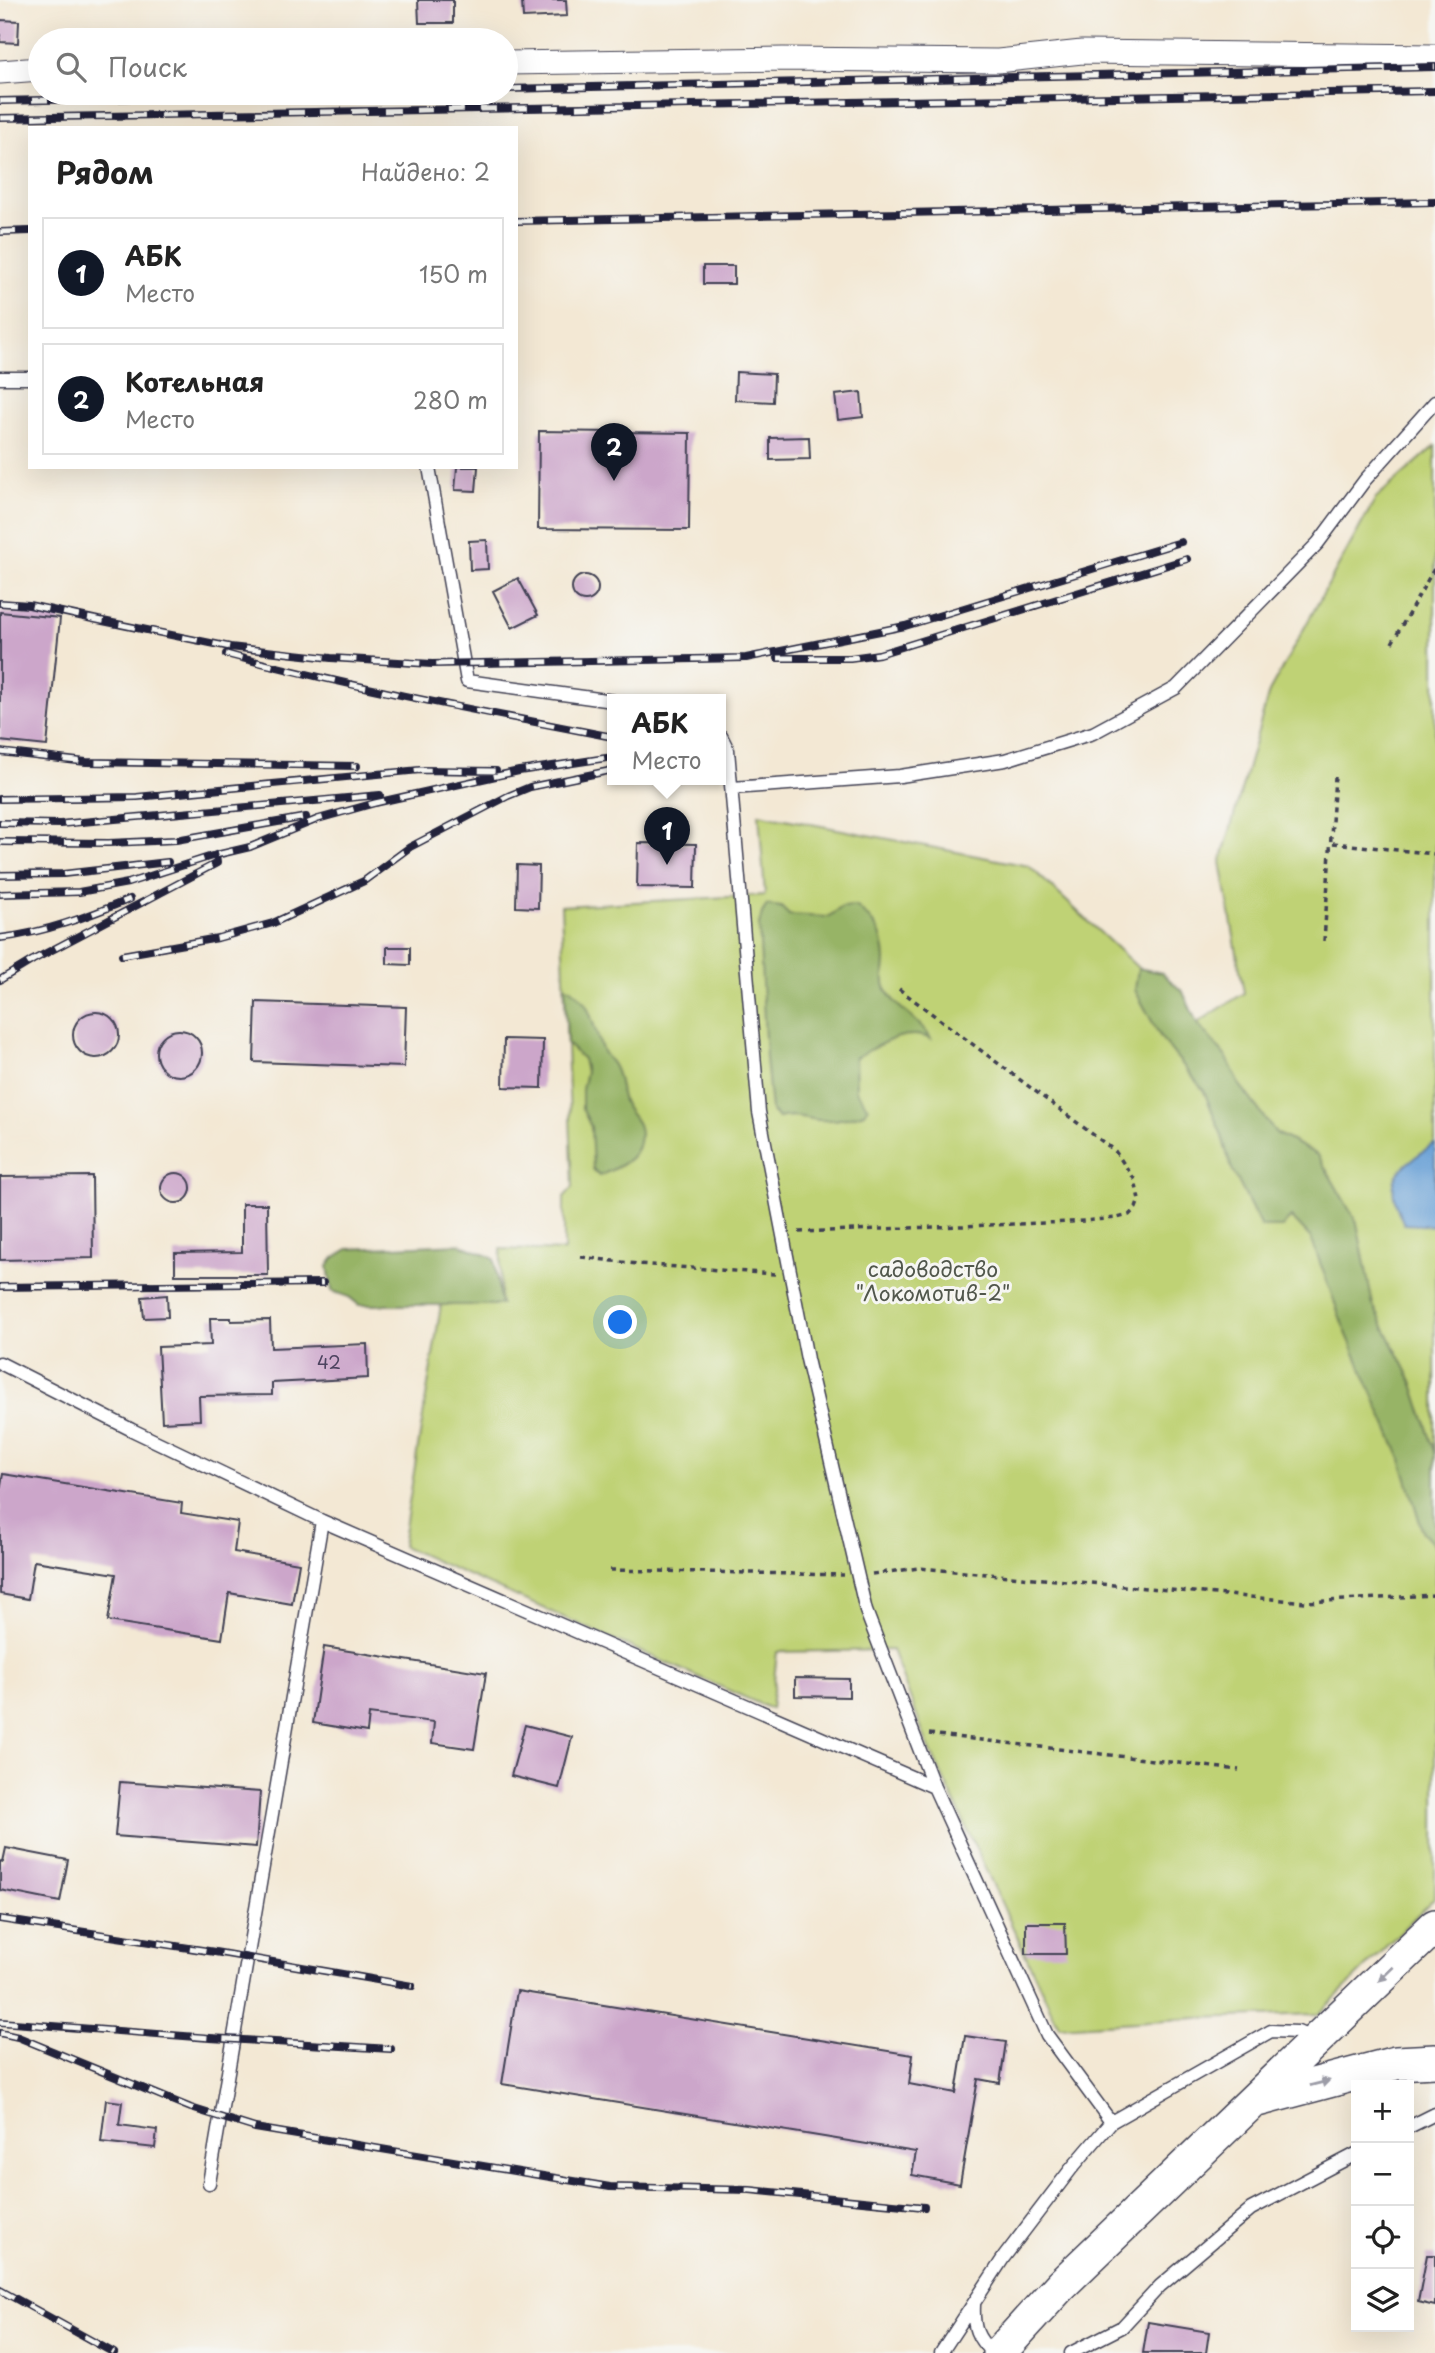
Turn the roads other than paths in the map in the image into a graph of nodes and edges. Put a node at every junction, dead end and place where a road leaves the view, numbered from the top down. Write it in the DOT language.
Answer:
graph roads {
  1 [pos="1435,56"];
  2 [pos="518,63"];
  3 [pos="28,69"];
  4 [pos="0,72"];
  5 [pos="0,378"];
  6 [pos="28,378"];
  7 [pos="1435,402"];
  8 [pos="429,469"];
  9 [pos="607,700"];
  10 [pos="726,746"];
  11 [pos="732,788"];
  12 [pos="0,1363"];
  13 [pos="322,1521"];
  14 [pos="934,1787"];
  15 [pos="1435,1926"];
  16 [pos="1317,2040"];
  17 [pos="1435,2061"];
  18 [pos="1254,2101"];
  19 [pos="1435,2113"];
  20 [pos="1111,2122"];
  21 [pos="1414,2124"];
  22 [pos="1351,2157"];
  23 [pos="209,2183"];
  24 [pos="974,2303"];
  25 [pos="941,2353"];
  26 [pos="993,2353"];
  27 [pos="999,2353"];
  28 [pos="1071,2353"];
  1 -- 2 [label="street"];
  3 -- 4 [label="street"];
  5 -- 6 [label="lane"];
  7 -- 11 [label="lane"];
  8 -- 9 [label="lane"];
  10 -- 11 [label="lane"];
  11 -- 14 [label="lane"];
  12 -- 13 [label="lane"];
  13 -- 14 [label="lane"];
  13 -- 23 [label="lane"];
  14 -- 20 [label="lane"];
  15 -- 16 [label="street, one-way"];
  16 -- 18 [label="street"];
  16 -- 20 [label="lane"];
  18 -- 17 [label="street, one-way"];
  18 -- 27 [label="street"];
  19 -- 21 [label="lane"];
  20 -- 24 [label="lane"];
  22 -- 28 [label="lane"];
  24 -- 25 [label="lane"];
  24 -- 26 [label="lane"];
}
